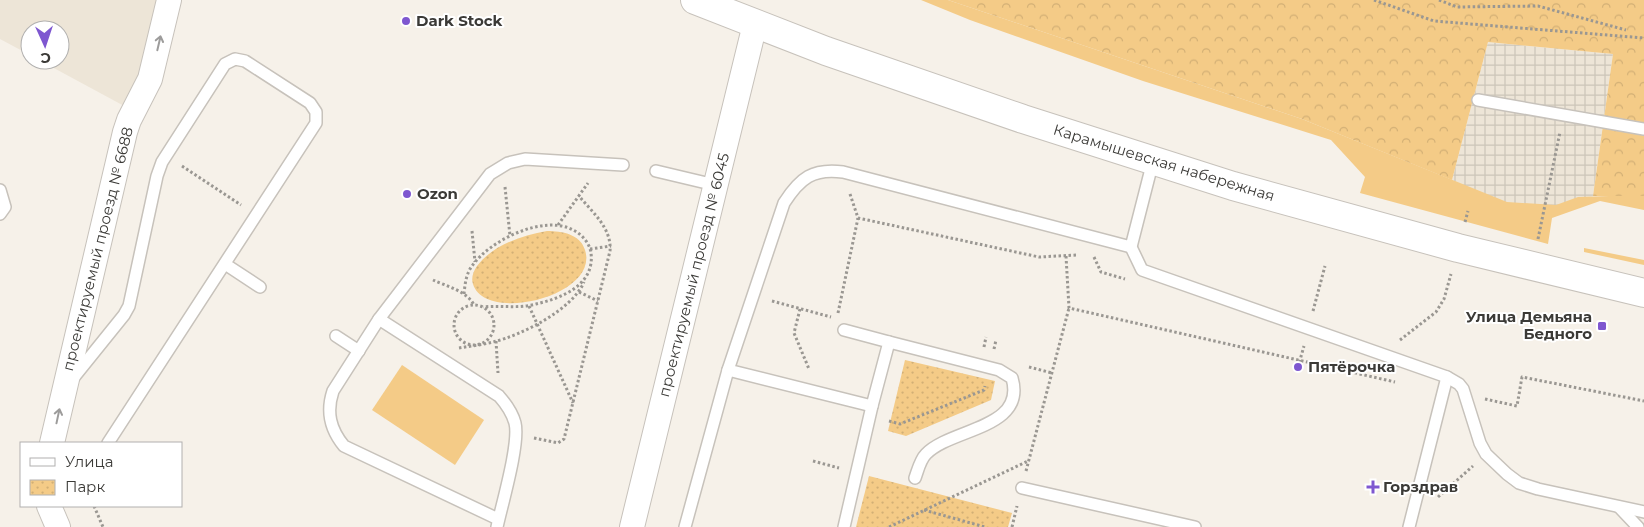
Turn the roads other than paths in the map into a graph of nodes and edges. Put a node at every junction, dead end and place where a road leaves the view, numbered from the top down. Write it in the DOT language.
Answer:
graph roads {
  1 [pos="170,0"];
  2 [pos="695,0"];
  3 [pos="755,24"];
  4 [pos="1478,100"];
  5 [pos="1644,129"];
  6 [pos="1152,161"];
  7 [pos="623,165"];
  8 [pos="656,171"];
  9 [pos="715,185"];
  10 [pos="0,190"];
  11 [pos="0,214"];
  12 [pos="1131,247"];
  13 [pos="225,264"];
  14 [pos="260,287"];
  15 [pos="1644,293"];
  16 [pos="379,319"];
  17 [pos="844,330"];
  18 [pos="336,336"];
  19 [pos="889,342"];
  20 [pos="359,351"];
  21 [pos="728,370"];
  22 [pos="1446,378"];
  23 [pos="64,388"];
  24 [pos="871,412"];
  25 [pos="52,442"];
  26 [pos="109,442"];
  27 [pos="915,478"];
  28 [pos="1022,488"];
  29 [pos="49,507"];
  30 [pos="1619,507"];
  31 [pos="1644,512"];
  32 [pos="497,523"];
  33 [pos="1411,523"];
  34 [pos="58,527"];
  35 [pos="632,527"];
  36 [pos="685,527"];
  37 [pos="844,527"];
  38 [pos="1195,527"];
  39 [pos="1638,527"];
  23 -- 1 [label="street, проектируемый проезд № 6688, one-way"];
  2 -- 3 [label="street, Карамышевская набережная"];
  3 -- 6 [label="street, Карамышевская набережная"];
  3 -- 9 [label="street, проектируемый проезд № 6045"];
  4 -- 5 [label="lane"];
  6 -- 12 [label="lane"];
  6 -- 15 [label="street, Карамышевская набережная"];
  7 -- 16 [label="lane"];
  8 -- 9 [label="lane"];
  9 -- 35 [label="street, проектируемый проезд № 6045"];
  10 -- 11 [label="lane"];
  12 -- 21 [label="lane"];
  12 -- 22 [label="lane"];
  13 -- 14 [label="lane"];
  13 -- 23 [label="lane"];
  13 -- 26 [label="lane"];
  16 -- 20 [label="lane"];
  16 -- 32 [label="lane"];
  17 -- 19 [label="lane"];
  18 -- 20 [label="lane"];
  19 -- 24 [label="lane"];
  19 -- 27 [label="lane"];
  20 -- 32 [label="lane"];
  21 -- 24 [label="lane"];
  21 -- 36 [label="lane"];
  22 -- 30 [label="lane"];
  22 -- 33 [label="lane"];
  25 -- 23 [label="street, проектируемый проезд № 6688, one-way"];
  24 -- 37 [label="lane"];
  28 -- 38 [label="lane"];
  29 -- 34 [label="street"];
  30 -- 31 [label="lane"];
  30 -- 39 [label="lane"];
}
